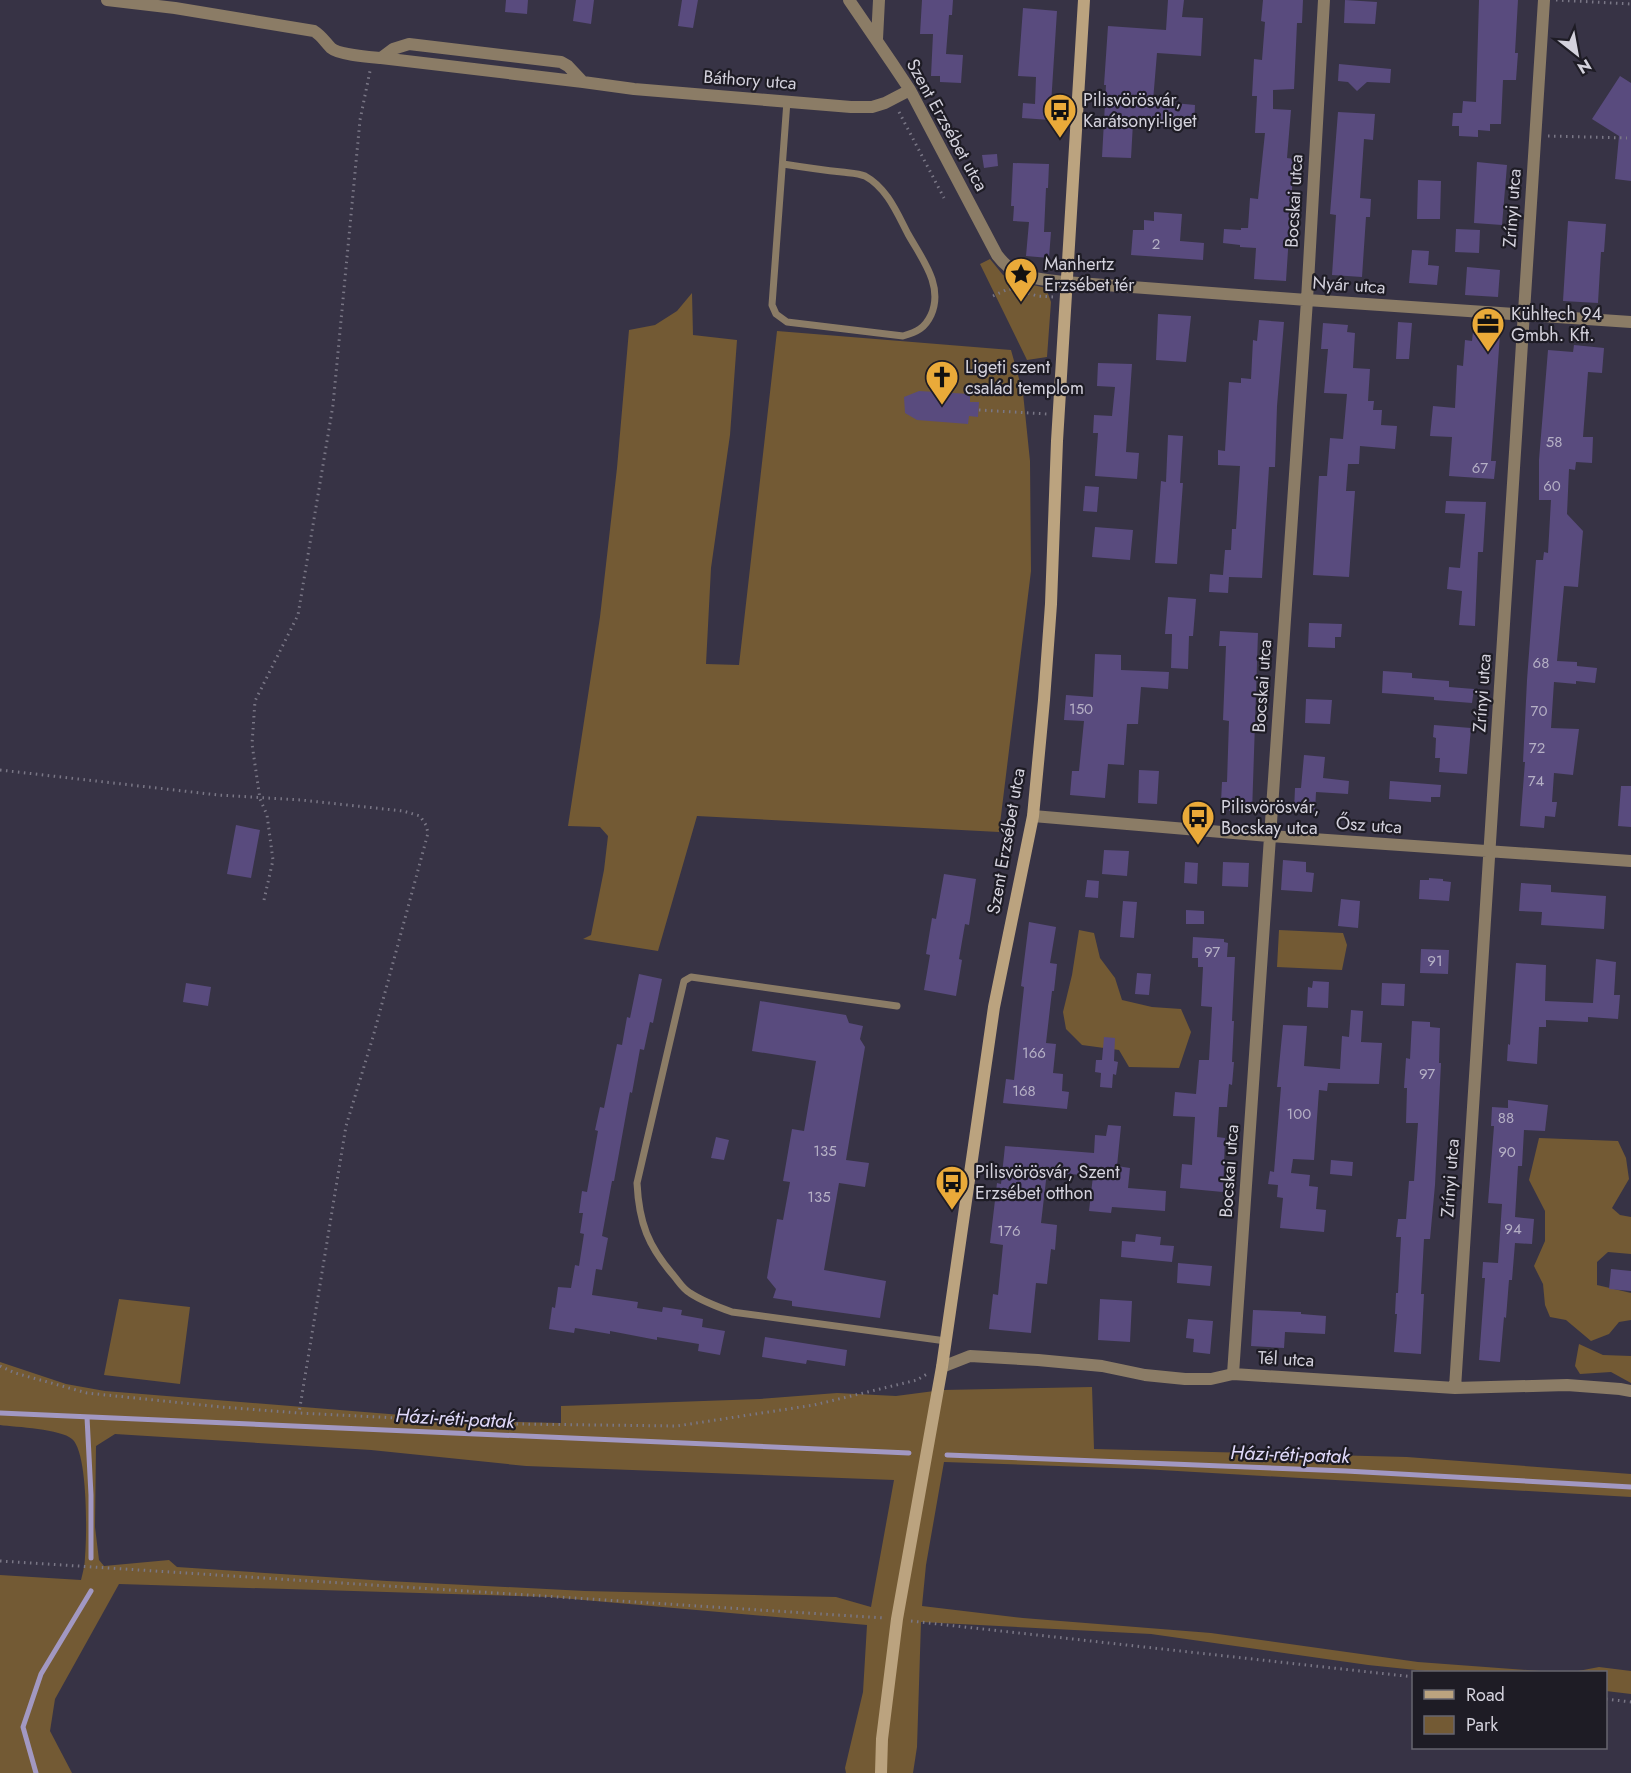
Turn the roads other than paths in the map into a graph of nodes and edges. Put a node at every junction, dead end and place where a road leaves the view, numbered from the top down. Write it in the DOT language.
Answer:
graph roads {
  1 [pos="107,0"];
  2 [pos="849,0"];
  3 [pos="879,0"];
  4 [pos="1084,0"];
  5 [pos="1324,0"];
  6 [pos="1544,0"];
  7 [pos="877,39"];
  8 [pos="377,58"];
  9 [pos="583,82"];
  10 [pos="910,90"];
  11 [pos="787,101"];
  12 [pos="783,164"];
  13 [pos="1065,282"];
  14 [pos="1307,300"];
  15 [pos="1524,314"];
  16 [pos="1631,322"];
  17 [pos="1033,816"];
  18 [pos="1269,836"];
  19 [pos="1490,852"];
  20 [pos="1631,861"];
  21 [pos="897,1006"];
  22 [pos="946,1341"];
  23 [pos="942,1367"];
  24 [pos="1233,1374"];
  25 [pos="1455,1388"];
  26 [pos="1631,1392"];
  27 [pos="880,1773"];
  1 -- 8 [label="street, Báthory utca"];
  2 -- 7 [label="street, Szent Erzsébet utca"];
  3 -- 7 [label="street"];
  4 -- 13 [label="street, Szent Erzsébet utca"];
  5 -- 14 [label="street, Bocskai utca"];
  6 -- 15 [label="street, Zrínyi utca"];
  7 -- 10 [label="street, Szent Erzsébet utca"];
  8 -- 9 [label="street, Báthory utca"];
  8 -- 9 [label="street"];
  9 -- 11 [label="street, Báthory utca"];
  10 -- 11 [label="street, Báthory utca"];
  10 -- 13 [label="street, Szent Erzsébet utca"];
  11 -- 12 [label="lane"];
  12 -- 12 [label="lane"];
  13 -- 14 [label="street, Nyár utca"];
  13 -- 17 [label="street, Szent Erzsébet utca"];
  14 -- 15 [label="street, Nyár utca"];
  14 -- 18 [label="street, Bocskai utca"];
  15 -- 16 [label="street, Nyár utca"];
  15 -- 19 [label="street, Zrínyi utca"];
  17 -- 18 [label="street, Ősz utca"];
  17 -- 22 [label="street, Szent Erzsébet utca"];
  18 -- 19 [label="street, Ősz utca"];
  18 -- 24 [label="street, Bocskai utca"];
  19 -- 20 [label="street, Ősz utca"];
  19 -- 25 [label="street, Zrínyi utca"];
  21 -- 22 [label="lane"];
  22 -- 23 [label="street, Szent Erzsébet utca"];
  23 -- 24 [label="street, Tél utca"];
  23 -- 27 [label="street, Szent Erzsébet utca"];
  24 -- 25 [label="street, Tél utca"];
  25 -- 26 [label="street, Tél utca"];
}
